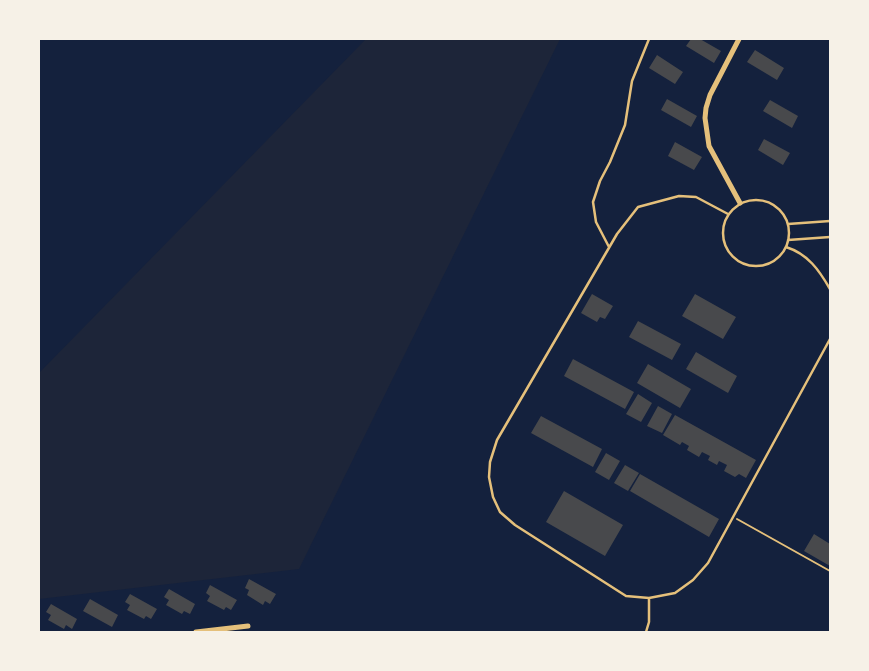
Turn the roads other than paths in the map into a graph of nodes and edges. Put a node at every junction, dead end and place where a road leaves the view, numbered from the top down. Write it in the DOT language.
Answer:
graph roads {
  1 [pos="649,39"];
  2 [pos="739,39"];
  3 [pos="740,203"];
  4 [pos="728,214"];
  5 [pos="830,221"];
  6 [pos="788,224"];
  7 [pos="830,237"];
  8 [pos="788,240"];
  9 [pos="609,247"];
  10 [pos="786,248"];
  11 [pos="830,289"];
  12 [pos="830,339"];
  13 [pos="649,598"];
  14 [pos="248,626"];
  15 [pos="196,632"];
  16 [pos="646,632"];
  1 -- 9 [label="lane"];
  2 -- 3 [label="street"];
  3 -- 4 [label="lane"];
  3 -- 6 [label="lane"];
  4 -- 9 [label="lane"];
  4 -- 10 [label="lane"];
  5 -- 6 [label="lane"];
  6 -- 8 [label="lane"];
  7 -- 8 [label="lane"];
  8 -- 10 [label="lane"];
  9 -- 13 [label="lane"];
  10 -- 11 [label="lane"];
  12 -- 13 [label="lane"];
  13 -- 16 [label="lane"];
  14 -- 15 [label="street"];
}
